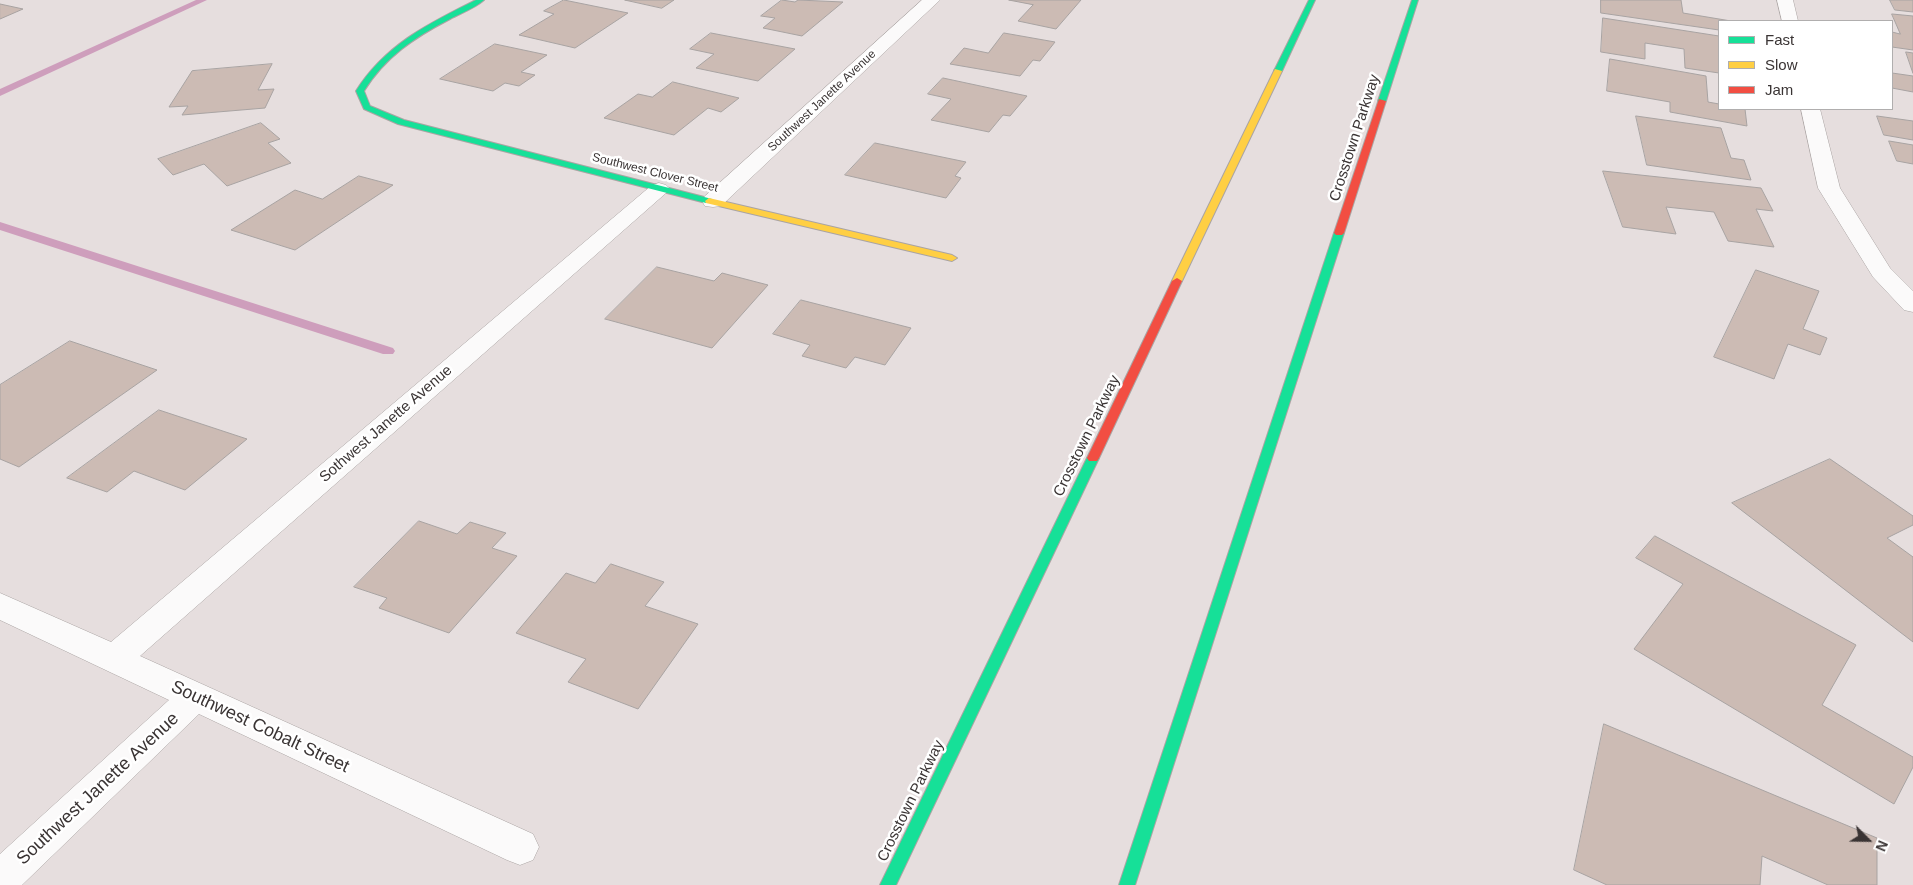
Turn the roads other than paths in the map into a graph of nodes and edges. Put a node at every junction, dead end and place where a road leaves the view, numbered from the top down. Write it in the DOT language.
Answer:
graph roads {
  1 [pos="480,0"];
  2 [pos="932,0"];
  3 [pos="1312,0"];
  4 [pos="1416,0"];
  5 [pos="1784,0"];
  6 [pos="1790,20"];
  7 [pos="1810,110"];
  8 [pos="659,189"];
  9 [pos="713,201"];
  10 [pos="952,258"];
  11 [pos="1913,305"];
  12 [pos="0,606"];
  13 [pos="114,659"];
  14 [pos="195,697"];
  15 [pos="520,847"];
  16 [pos="0,880"];
  17 [pos="888,885"];
  18 [pos="1127,885"];
  1 -- 8 [label="main road, Southwest Clover Street"];
  2 -- 9 [label="street, Southwest Janette Avenue"];
  3 -- 17 [label="main road, Crosstown Parkway"];
  4 -- 18 [label="main road, Crosstown Parkway"];
  5 -- 6 [label="street"];
  7 -- 11 [label="street"];
  8 -- 9 [label="main road, Southwest Clover Street"];
  8 -- 13 [label="street, Sothwest Janette Avenue"];
  9 -- 10 [label="main road, Southwest Clover Street"];
  12 -- 13 [label="street, Southwest Cobalt Street"];
  13 -- 14 [label="street, Southwest Cobalt Street"];
  14 -- 15 [label="street, Southwest Cobalt Street"];
  14 -- 16 [label="street, Southwest Janette Avenue"];
}
